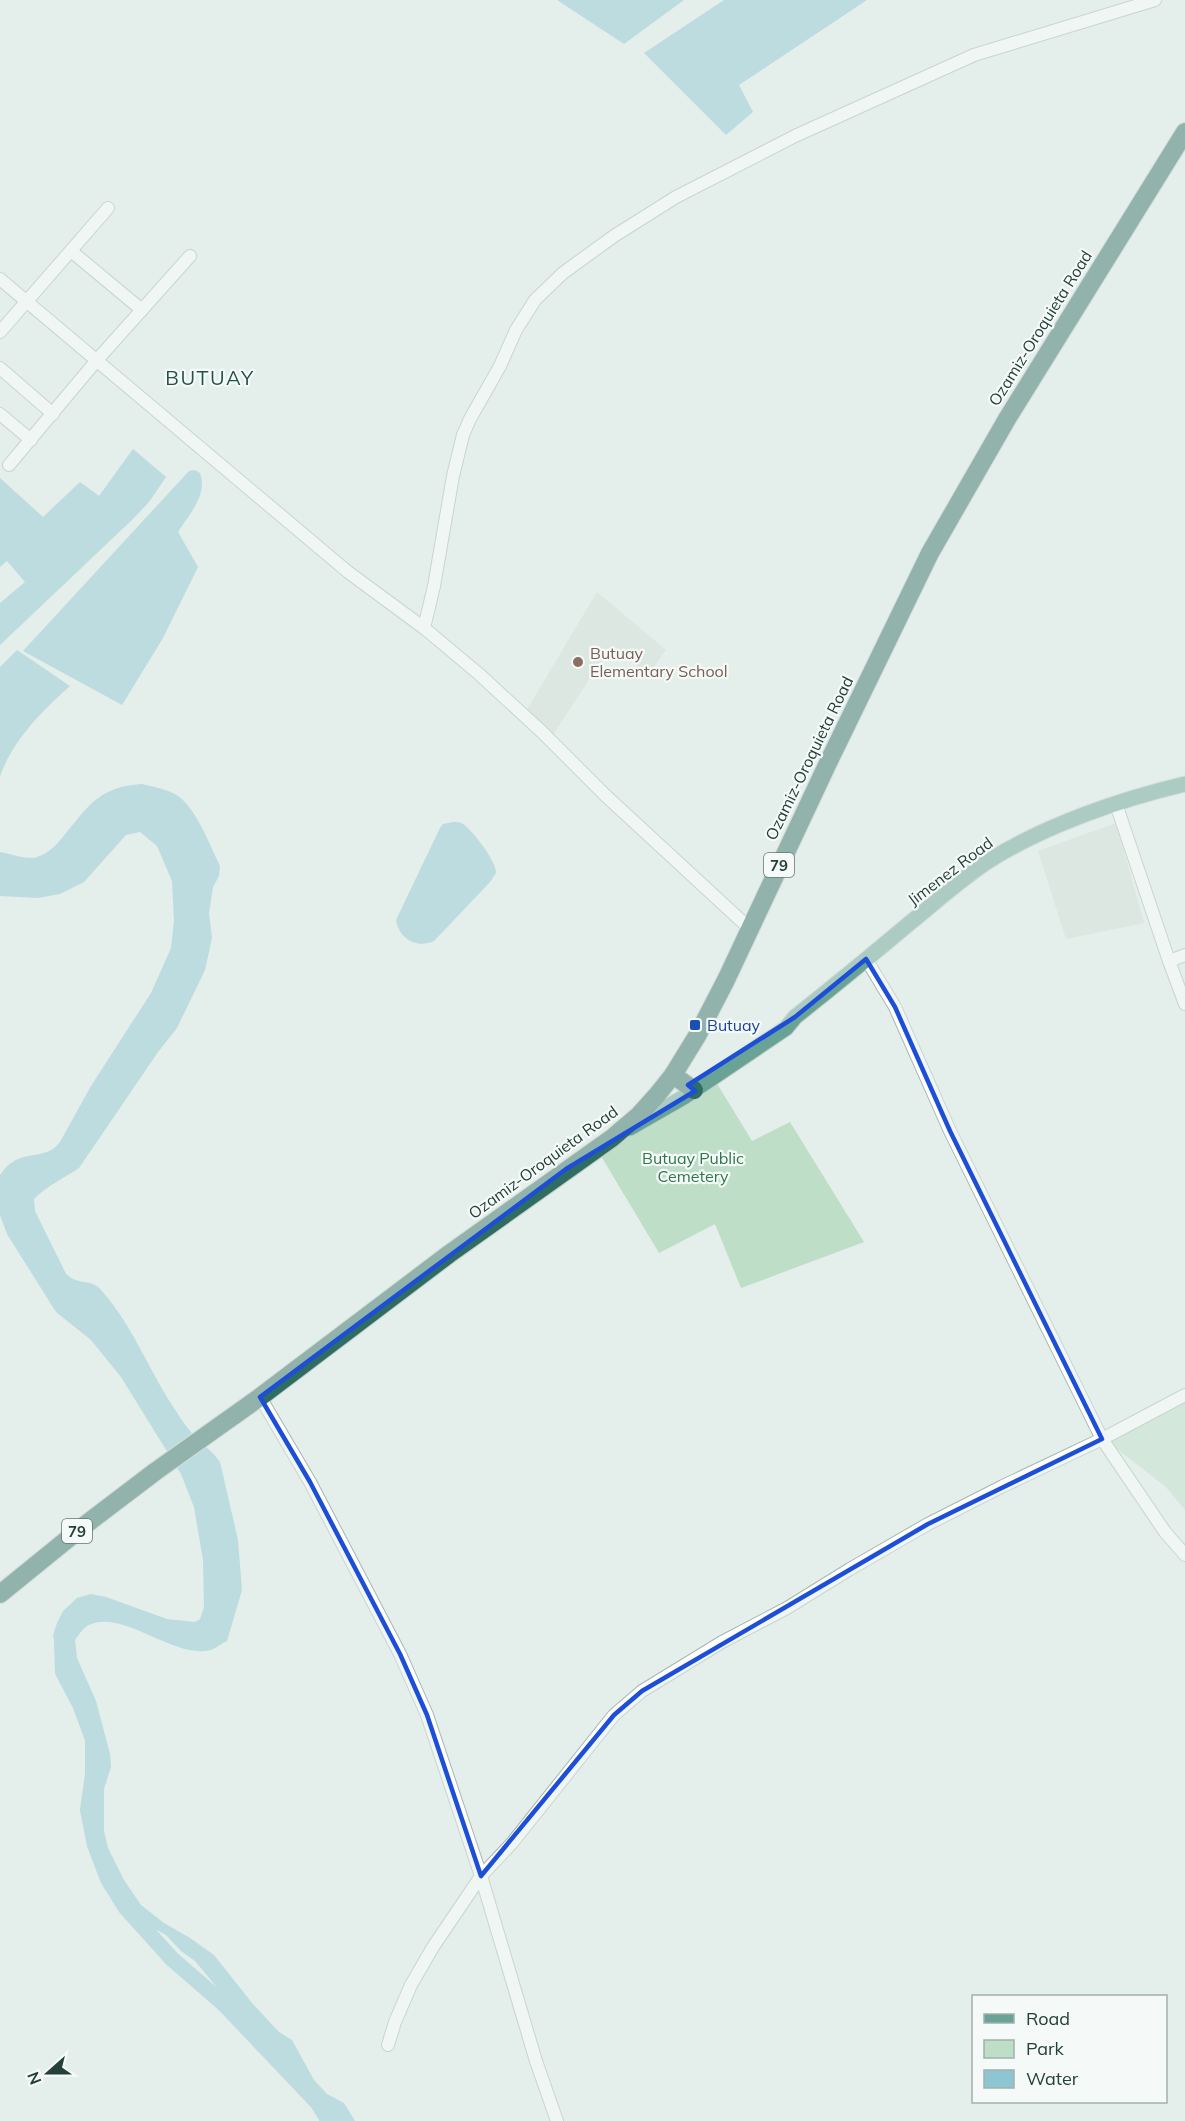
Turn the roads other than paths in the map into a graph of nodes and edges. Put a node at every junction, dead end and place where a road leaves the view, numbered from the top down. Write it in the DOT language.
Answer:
graph roads {
  1 [pos="1155,0"];
  2 [pos="1185,132"];
  3 [pos="108,208"];
  4 [pos="70,251"];
  5 [pos="190,256"];
  6 [pos="0,279"];
  7 [pos="27,302"];
  8 [pos="142,310"];
  9 [pos="0,333"];
  10 [pos="97,360"];
  11 [pos="0,368"];
  12 [pos="0,414"];
  13 [pos="53,414"];
  14 [pos="31,440"];
  15 [pos="9,465"];
  16 [pos="423,628"];
  17 [pos="1185,784"];
  18 [pos="1116,804"];
  19 [pos="749,928"];
  20 [pos="1185,955"];
  21 [pos="866,959"];
  22 [pos="1169,962"];
  23 [pos="1185,1004"];
  24 [pos="685,1084"];
  25 [pos="612,1138"];
  26 [pos="1185,1395"];
  27 [pos="260,1397"];
  28 [pos="1102,1439"];
  29 [pos="1185,1555"];
  30 [pos="0,1594"];
  31 [pos="481,1876"];
  32 [pos="387,2045"];
  33 [pos="556,2121"];
  1 -- 16 [label="street"];
  2 -- 19 [label="highway, Ozamiz-Oroquieta Road / 79"];
  3 -- 4 [label="street"];
  4 -- 7 [label="street"];
  4 -- 8 [label="street"];
  5 -- 8 [label="street"];
  6 -- 7 [label="street"];
  7 -- 9 [label="street"];
  7 -- 10 [label="street"];
  8 -- 10 [label="street"];
  10 -- 13 [label="street"];
  10 -- 16 [label="street"];
  11 -- 13 [label="street"];
  12 -- 14 [label="street"];
  13 -- 14 [label="street"];
  14 -- 15 [label="street"];
  16 -- 19 [label="street"];
  17 -- 18 [label="main road, Jimenez Road"];
  18 -- 21 [label="main road, Jimenez Road"];
  18 -- 22 [label="street"];
  19 -- 24 [label="highway, Ozamiz-Oroquieta Road / 79"];
  20 -- 22 [label="street"];
  21 -- 24 [label="main road, Jimenez Road"];
  21 -- 28 [label="street"];
  22 -- 23 [label="street"];
  24 -- 25 [label="highway, Ozamiz-Oroquieta Road / 79"];
  24 -- 25 [label="main road, Jimenez Road"];
  25 -- 27 [label="highway, Ozamiz-Oroquieta Road / 79"];
  26 -- 28 [label="street"];
  27 -- 30 [label="highway, Ozamiz-Oroquieta Road / 79"];
  27 -- 31 [label="street"];
  28 -- 29 [label="street"];
  28 -- 31 [label="street"];
  31 -- 32 [label="street"];
  31 -- 33 [label="street"];
}
